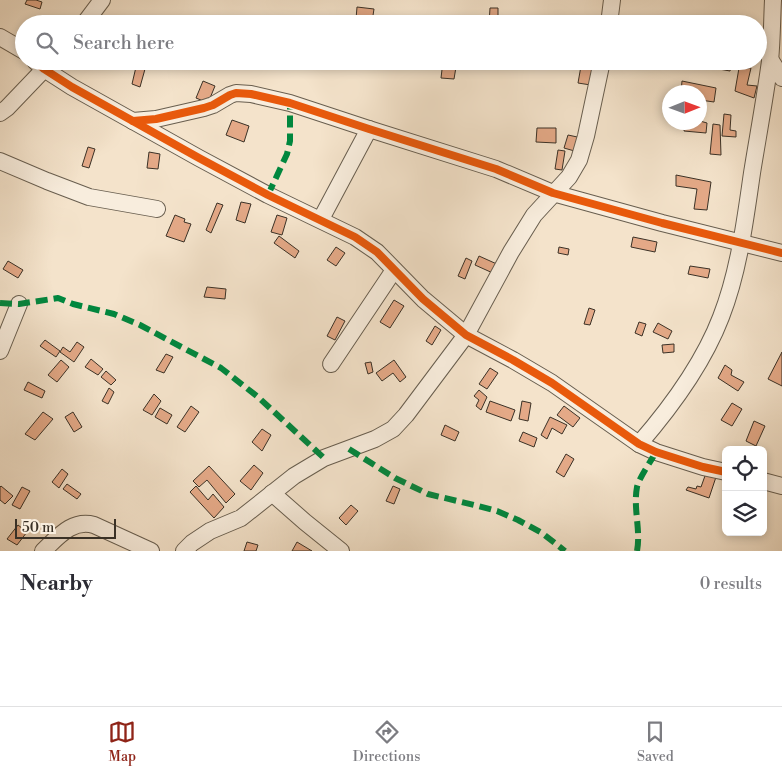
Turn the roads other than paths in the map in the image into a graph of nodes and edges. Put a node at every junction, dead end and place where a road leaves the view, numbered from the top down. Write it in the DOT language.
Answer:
graph roads {
  1 [pos="102,0"];
  2 [pos="612,0"];
  3 [pos="773,0"];
  4 [pos="91,15"];
  5 [pos="610,15"];
  6 [pos="0,37"];
  7 [pos="15,46"];
  8 [pos="770,59"];
  9 [pos="39,70"];
  10 [pos="51,70"];
  11 [pos="600,70"];
  12 [pos="782,78"];
  13 [pos="0,113"];
  14 [pos="133,121"];
  15 [pos="369,129"];
  16 [pos="0,161"];
  17 [pos="553,193"];
  18 [pos="157,209"];
  19 [pos="321,219"];
  20 [pos="742,243"];
  21 [pos="782,252"];
  22 [pos="394,270"];
  23 [pos="19,304"];
  24 [pos="466,335"];
  25 [pos="0,351"];
  26 [pos="331,364"];
  27 [pos="639,444"];
  28 [pos="722,471"];
  29 [pos="767,482"];
  30 [pos="782,486"];
  31 [pos="272,493"];
  32 [pos="43,551"];
  33 [pos="151,551"];
  34 [pos="184,551"];
  35 [pos="341,551"];
  1 -- 4 [label="street"];
  2 -- 5 [label="street"];
  3 -- 8 [label="street"];
  6 -- 7 [label="street"];
  8 -- 12 [label="street"];
  8 -- 20 [label="street"];
  9 -- 13 [label="street"];
  10 -- 14 [label="street"];
  11 -- 17 [label="street"];
  14 -- 15 [label="street"];
  14 -- 19 [label="street"];
  15 -- 17 [label="street"];
  15 -- 19 [label="street"];
  16 -- 18 [label="street"];
  17 -- 20 [label="street"];
  17 -- 24 [label="street"];
  19 -- 22 [label="street"];
  20 -- 21 [label="street"];
  20 -- 27 [label="street"];
  22 -- 24 [label="street"];
  22 -- 26 [label="street"];
  23 -- 25 [label="street"];
  24 -- 27 [label="street"];
  24 -- 31 [label="street"];
  27 -- 28 [label="street"];
  29 -- 30 [label="street"];
  31 -- 34 [label="street"];
  31 -- 35 [label="street"];
  32 -- 33 [label="street"];
}
